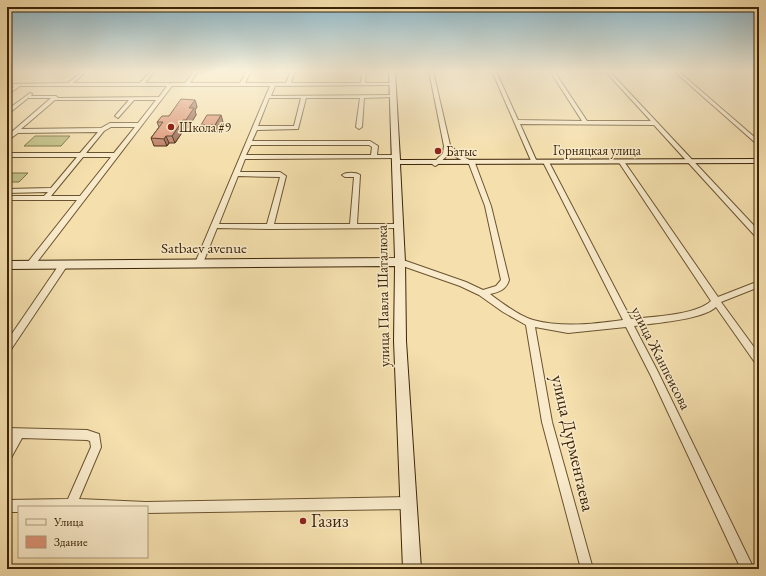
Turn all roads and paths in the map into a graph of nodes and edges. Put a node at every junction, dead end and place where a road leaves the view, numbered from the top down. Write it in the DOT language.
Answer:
graph roads {
  1 [pos="268,97"];
  2 [pos="304,97"];
  3 [pos="26,98"];
  4 [pos="160,98"];
  5 [pos="362,98"];
  6 [pos="393,98"];
  7 [pos="437,98"];
  8 [pos="506,98"];
  9 [pos="569,98"];
  10 [pos="633,98"];
  11 [pos="707,98"];
  12 [pos="54,99"];
  13 [pos="131,101"];
  14 [pos="49,103"];
  15 [pos="7,113"];
  16 [pos="118,116"];
  17 [pos="516,122"];
  18 [pos="585,122"];
  19 [pos="656,123"];
  20 [pos="140,125"];
  21 [pos="359,127"];
  22 [pos="256,128"];
  23 [pos="102,130"];
  24 [pos="17,131"];
  25 [pos="7,139"];
  26 [pos="250,143"];
  27 [pos="759,144"];
  28 [pos="447,146"];
  29 [pos="7,155"];
  30 [pos="81,155"];
  31 [pos="116,155"];
  32 [pos="243,157"];
  33 [pos="374,157"];
  34 [pos="395,160"];
  35 [pos="451,160"];
  36 [pos="691,161"];
  37 [pos="759,161"];
  38 [pos="534,162"];
  39 [pos="546,162"];
  40 [pos="621,162"];
  41 [pos="472,163"];
  42 [pos="236,174"];
  43 [pos="345,175"];
  44 [pos="7,190"];
  45 [pos="52,190"];
  46 [pos="7,198"];
  47 [pos="46,198"];
  48 [pos="83,198"];
  49 [pos="214,226"];
  50 [pos="353,226"];
  51 [pos="399,226"];
  52 [pos="270,227"];
  53 [pos="759,235"];
  54 [pos="400,262"];
  55 [pos="199,263"];
  56 [pos="31,264"];
  57 [pos="64,264"];
  58 [pos="7,265"];
  59 [pos="759,284"];
  60 [pos="482,293"];
  61 [pos="716,301"];
  62 [pos="530,323"];
  63 [pos="628,323"];
  64 [pos="7,348"];
  65 [pos="759,361"];
  66 [pos="7,433"];
  67 [pos="19,433"];
  68 [pos="7,454"];
  69 [pos="409,503"];
  70 [pos="71,505"];
  71 [pos="7,506"];
  72 [pos="108,506"];
  73 [pos="148,507"];
  74 [pos="412,569"];
  75 [pos="587,569"];
  76 [pos="748,569"];
  1 -- 22 [label="street"];
  2 -- 22 [label="street"];
  3 -- 15 [label="street"];
  4 -- 13 [label="street"];
  4 -- 20 [label="street"];
  5 -- 21 [label="street"];
  6 -- 34 [label="street, улица Павла Шаталюка"];
  7 -- 28 [label="street"];
  8 -- 17 [label="street"];
  9 -- 18 [label="street"];
  10 -- 19 [label="street"];
  11 -- 27 [label="street"];
  12 -- 13 [label="street"];
  12 -- 14 [label="street"];
  13 -- 14 [label="street"];
  13 -- 16 [label="street"];
  14 -- 24 [label="street"];
  17 -- 18 [label="street"];
  17 -- 38 [label="street"];
  18 -- 19 [label="street"];
  19 -- 36 [label="street"];
  20 -- 23 [label="street"];
  20 -- 31 [label="street"];
  22 -- 26 [label="street"];
  23 -- 24 [label="street"];
  23 -- 30 [label="street"];
  24 -- 25 [label="street"];
  26 -- 32 [label="street"];
  26 -- 33 [label="street"];
  28 -- 35 [label="street"];
  28 -- 35 [label="street"];
  29 -- 30 [label="street"];
  30 -- 31 [label="street"];
  30 -- 45 [label="street"];
  31 -- 48 [label="street"];
  32 -- 33 [label="street"];
  32 -- 42 [label="street"];
  33 -- 34 [label="street"];
  34 -- 35 [label="street, Горняцкая улица"];
  34 -- 51 [label="street, улица Павла Шаталюка"];
  35 -- 41 [label="street, Горняцкая улица"];
  36 -- 37 [label="street, Горняцкая улица"];
  36 -- 40 [label="street, Горняцкая улица"];
  36 -- 53 [label="street"];
  38 -- 39 [label="street, Горняцкая улица"];
  38 -- 41 [label="street, Горняцкая улица"];
  39 -- 40 [label="street, Горняцкая улица"];
  39 -- 63 [label="street, улица Жанпеисова"];
  40 -- 61 [label="street"];
  41 -- 60 [label="street"];
  42 -- 49 [label="street"];
  42 -- 52 [label="street"];
  43 -- 50 [label="street"];
  44 -- 45 [label="street"];
  45 -- 47 [label="street"];
  46 -- 47 [label="street"];
  47 -- 48 [label="street"];
  48 -- 56 [label="street"];
  49 -- 52 [label="street"];
  49 -- 55 [label="street"];
  50 -- 51 [label="street"];
  50 -- 52 [label="street"];
  51 -- 54 [label="street, улица Павла Шаталюка"];
  54 -- 55 [label="street, Satbaev avenue"];
  54 -- 60 [label="street"];
  54 -- 69 [label="street, улица Павла Шаталюка"];
  55 -- 57 [label="street, Satbaev avenue"];
  56 -- 57 [label="street, Satbaev avenue"];
  56 -- 58 [label="street, Satbaev avenue"];
  57 -- 64 [label="street"];
  59 -- 61 [label="street"];
  60 -- 62 [label="street"];
  61 -- 63 [label="street"];
  61 -- 65 [label="street"];
  62 -- 63 [label="street"];
  62 -- 75 [label="street, улица Дурментаева"];
  63 -- 76 [label="street, улица Жанпеисова"];
  66 -- 67 [label="street"];
  67 -- 68 [label="street"];
  67 -- 70 [label="street"];
  69 -- 73 [label="street"];
  69 -- 74 [label="street, улица Павла Шаталюка"];
  70 -- 71 [label="street"];
  70 -- 72 [label="street"];
}
